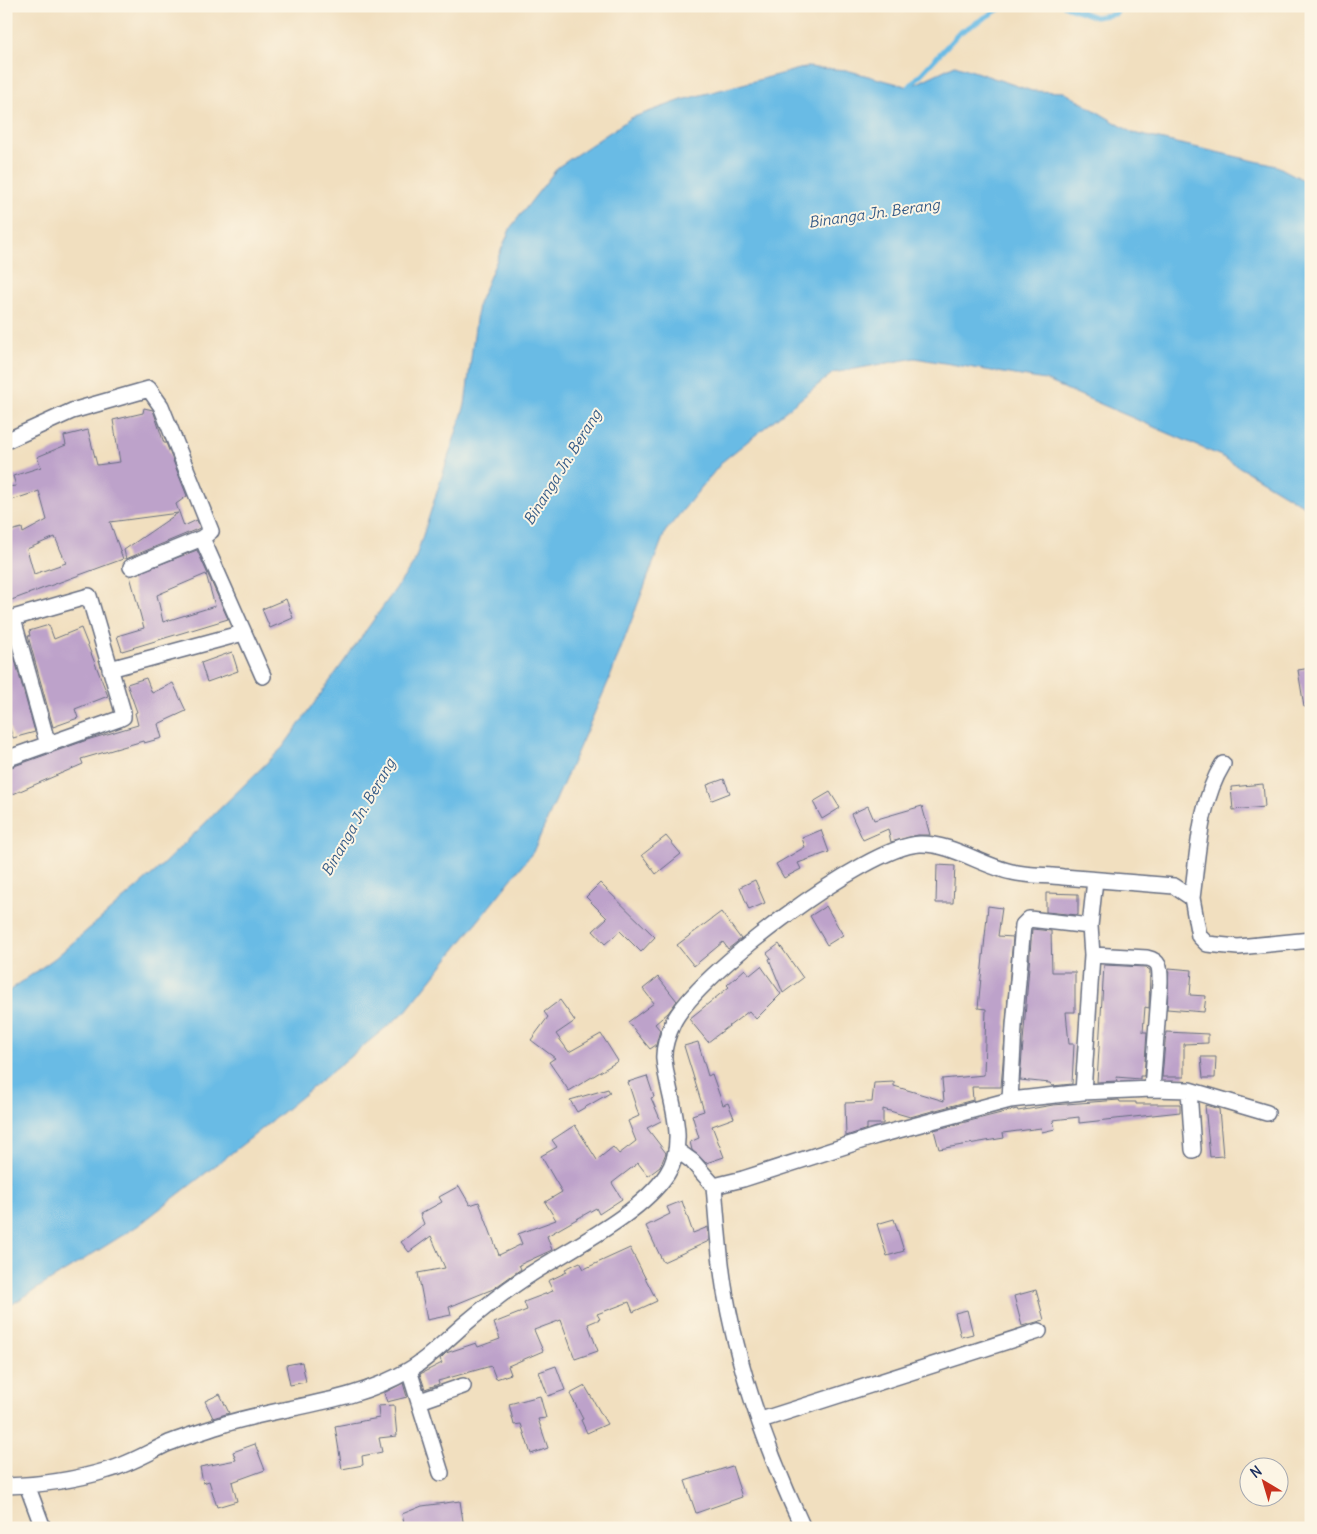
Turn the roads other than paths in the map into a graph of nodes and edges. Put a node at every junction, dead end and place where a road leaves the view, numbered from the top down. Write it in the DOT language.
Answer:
graph roads {
  1 [pos="6,441"];
  2 [pos="202,538"];
  3 [pos="131,568"];
  4 [pos="10,620"];
  5 [pos="244,633"];
  6 [pos="110,669"];
  7 [pos="263,676"];
  8 [pos="48,745"];
  9 [pos="6,760"];
  10 [pos="1223,764"];
  11 [pos="1095,880"];
  12 [pos="1192,898"];
  13 [pos="1090,926"];
  14 [pos="1311,940"];
  15 [pos="1092,956"];
  16 [pos="1152,1089"];
  17 [pos="1189,1090"];
  18 [pos="1083,1092"];
  19 [pos="1010,1100"];
  20 [pos="1267,1113"];
  21 [pos="1193,1150"];
  22 [pos="678,1151"];
  23 [pos="714,1186"];
  24 [pos="1039,1331"];
  25 [pos="409,1370"];
  26 [pos="463,1386"];
  27 [pos="420,1401"];
  28 [pos="760,1420"];
  29 [pos="441,1473"];
  30 [pos="27,1485"];
  31 [pos="6,1486"];
  32 [pos="43,1528"];
  33 [pos="803,1528"];
  1 -- 2 [label="street"];
  2 -- 3 [label="street"];
  2 -- 5 [label="street"];
  4 -- 6 [label="street"];
  4 -- 8 [label="street"];
  5 -- 6 [label="street"];
  5 -- 7 [label="street"];
  6 -- 8 [label="street"];
  8 -- 9 [label="street"];
  10 -- 12 [label="street"];
  11 -- 12 [label="street"];
  11 -- 13 [label="street"];
  11 -- 22 [label="street"];
  12 -- 14 [label="street"];
  13 -- 15 [label="street"];
  13 -- 19 [label="street"];
  15 -- 16 [label="street"];
  15 -- 18 [label="street"];
  16 -- 17 [label="street"];
  16 -- 18 [label="street"];
  17 -- 20 [label="street"];
  17 -- 21 [label="street"];
  18 -- 19 [label="street"];
  19 -- 23 [label="street"];
  22 -- 23 [label="street"];
  22 -- 25 [label="street"];
  23 -- 28 [label="street"];
  24 -- 28 [label="street"];
  25 -- 27 [label="street"];
  25 -- 30 [label="street"];
  26 -- 27 [label="street"];
  27 -- 29 [label="street"];
  28 -- 33 [label="street"];
  30 -- 31 [label="street"];
  30 -- 32 [label="street"];
}
